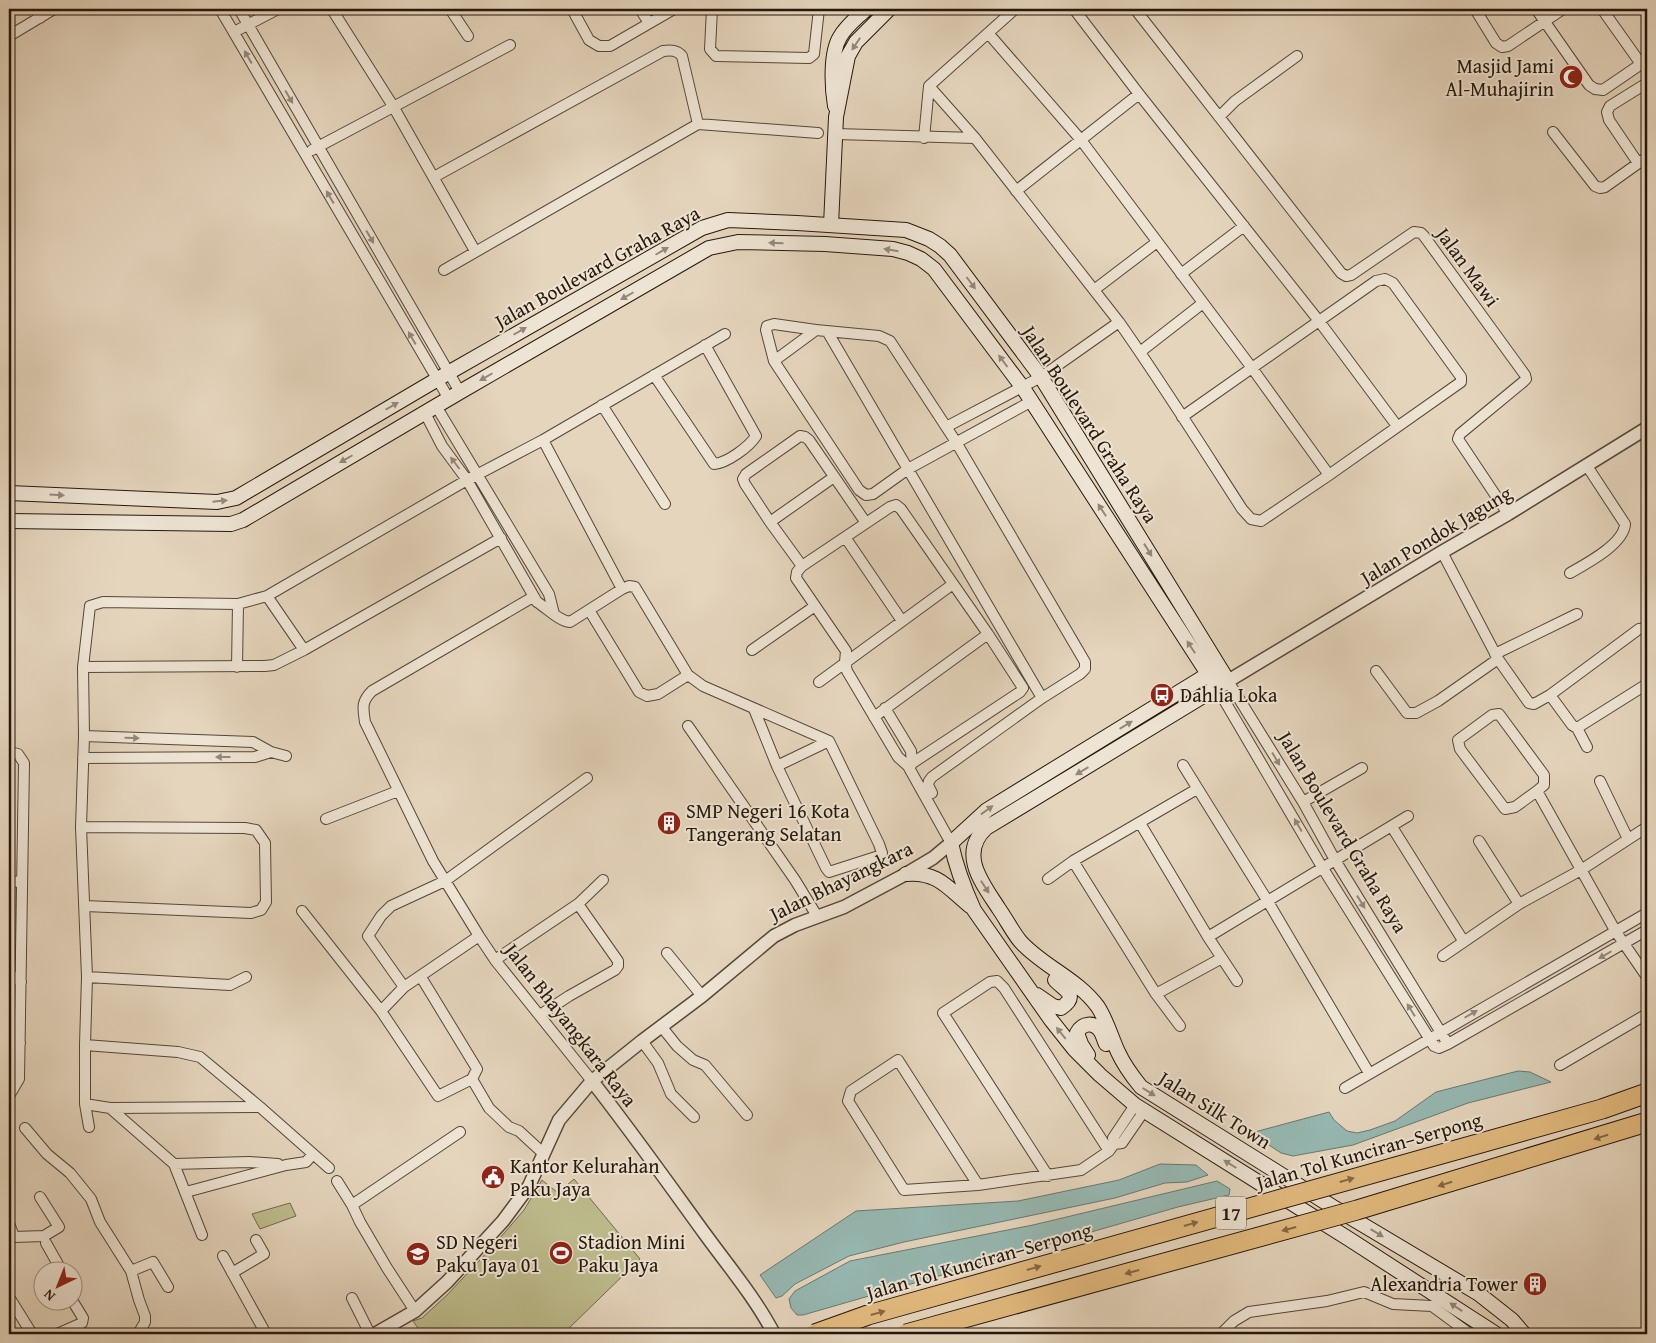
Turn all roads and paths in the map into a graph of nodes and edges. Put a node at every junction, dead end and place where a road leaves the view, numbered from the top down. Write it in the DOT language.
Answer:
graph roads {
  1 [pos="54,9"];
  2 [pos="220,9"];
  3 [pos="239,9"];
  4 [pos="278,9"];
  5 [pos="450,9"];
  6 [pos="572,9"];
  7 [pos="640,9"];
  8 [pos="674,9"];
  9 [pos="712,9"];
  10 [pos="819,9"];
  11 [pos="863,9"];
  12 [pos="1015,9"];
  13 [pos="1074,9"];
  14 [pos="1135,9"];
  15 [pos="1475,9"];
  16 [pos="1536,9"];
  17 [pos="1562,9"];
  18 [pos="1602,9"];
  19 [pos="333,11"];
  20 [pos="37,13"];
  21 [pos="882,13"];
  22 [pos="1545,21"];
  23 [pos="649,23"];
  24 [pos="248,25"];
  25 [pos="234,32"];
  26 [pos="988,33"];
  27 [pos="9,36"];
  28 [pos="468,36"];
  29 [pos="510,45"];
  30 [pos="1297,56"];
  31 [pos="1644,62"];
  32 [pos="1647,84"];
  33 [pos="930,86"];
  34 [pos="1139,94"];
  35 [pos="393,106"];
  36 [pos="836,117"];
  37 [pos="1219,117"];
  38 [pos="698,124"];
  39 [pos="1553,132"];
  40 [pos="818,133"];
  41 [pos="836,134"];
  42 [pos="924,138"];
  43 [pos="975,138"];
  44 [pos="1081,140"];
  45 [pos="318,146"];
  46 [pos="305,155"];
  47 [pos="1643,160"];
  48 [pos="434,177"];
  49 [pos="1016,191"];
  50 [pos="831,225"];
  51 [pos="1244,226"];
  52 [pos="1157,242"];
  53 [pos="475,252"];
  54 [pos="444,270"];
  55 [pos="1181,274"];
  56 [pos="1094,290"];
  57 [pos="1203,304"];
  58 [pos="1319,321"];
  59 [pos="1119,322"];
  60 [pos="822,330"];
  61 [pos="725,334"];
  62 [pos="705,345"];
  63 [pos="1140,352"];
  64 [pos="774,361"];
  65 [pos="1252,368"];
  66 [pos="654,375"];
  67 [pos="442,376"];
  68 [pos="1041,377"];
  69 [pos="1023,388"];
  70 [pos="454,395"];
  71 [pos="1032,401"];
  72 [pos="602,405"];
  73 [pos="430,410"];
  74 [pos="1182,417"];
  75 [pos="1397,426"];
  76 [pos="946,427"];
  77 [pos="1647,428"];
  78 [pos="543,440"];
  79 [pos="956,442"];
  80 [pos="1587,466"];
  81 [pos="908,469"];
  82 [pos="478,474"];
  83 [pos="1328,475"];
  84 [pos="834,478"];
  85 [pos="467,480"];
  86 [pos="9,493"];
  87 [pos="665,504"];
  88 [pos="1508,514"];
  89 [pos="9,521"];
  90 [pos="770,522"];
  91 [pos="866,523"];
  92 [pos="845,537"];
  93 [pos="501,538"];
  94 [pos="1442,552"];
  95 [pos="802,566"];
  96 [pos="1570,573"];
  97 [pos="953,584"];
  98 [pos="622,589"];
  99 [pos="267,596"];
  100 [pos="533,597"];
  101 [pos="238,604"];
  102 [pos="814,606"];
  103 [pos="589,610"];
  104 [pos="554,614"];
  105 [pos="1577,614"];
  106 [pos="902,620"];
  107 [pos="1647,628"];
  108 [pos="988,634"];
  109 [pos="304,650"];
  110 [pos="752,650"];
  111 [pos="1496,657"];
  112 [pos="845,662"];
  113 [pos="83,667"];
  114 [pos="237,667"];
  115 [pos="1214,671"];
  116 [pos="1376,671"];
  117 [pos="1242,672"];
  118 [pos="688,675"];
  119 [pos="819,682"];
  120 [pos="1647,684"];
  121 [pos="1222,685"];
  122 [pos="1550,695"];
  123 [pos="1042,698"];
  124 [pos="886,708"];
  125 [pos="754,709"];
  126 [pos="874,717"];
  127 [pos="688,726"];
  128 [pos="1577,728"];
  129 [pos="902,735"];
  130 [pos="84,736"];
  131 [pos="829,741"];
  132 [pos="890,744"];
  133 [pos="1587,747"];
  134 [pos="9,752"];
  135 [pos="272,752"];
  136 [pos="286,756"];
  137 [pos="83,758"];
  138 [pos="910,765"];
  139 [pos="1183,765"];
  140 [pos="777,766"];
  141 [pos="1362,768"];
  142 [pos="587,778"];
  143 [pos="1600,781"];
  144 [pos="1197,789"];
  145 [pos="398,791"];
  146 [pos="1537,792"];
  147 [pos="932,793"];
  148 [pos="1303,802"];
  149 [pos="1408,816"];
  150 [pos="326,819"];
  151 [pos="1140,823"];
  152 [pos="1392,826"];
  153 [pos="81,827"];
  154 [pos="1647,827"];
  155 [pos="1628,839"];
  156 [pos="1479,841"];
  157 [pos="951,843"];
  158 [pos="1335,860"];
  159 [pos="1073,862"];
  160 [pos="1322,867"];
  161 [pos="1581,870"];
  162 [pos="906,874"];
  163 [pos="1048,879"];
  164 [pos="604,880"];
  165 [pos="445,881"];
  166 [pos="9,882"];
  167 [pos="22,882"];
  168 [pos="1268,900"];
  169 [pos="578,904"];
  170 [pos="1519,904"];
  171 [pos="85,906"];
  172 [pos="974,910"];
  173 [pos="302,911"];
  174 [pos="1647,913"];
  175 [pos="817,916"];
  176 [pos="1647,930"];
  177 [pos="1616,932"];
  178 [pos="479,936"];
  179 [pos="1208,937"];
  180 [pos="1464,942"];
  181 [pos="1624,944"];
  182 [pos="667,953"];
  183 [pos="1443,956"];
  184 [pos="1222,958"];
  185 [pos="495,960"];
  186 [pos="1044,962"];
  187 [pos="9,974"];
  188 [pos="87,977"];
  189 [pos="246,977"];
  190 [pos="421,977"];
  191 [pos="1647,977"];
  192 [pos="1236,981"];
  193 [pos="21,982"];
  194 [pos="404,987"];
  195 [pos="1027,987"];
  196 [pos="1156,994"];
  197 [pos="702,996"];
  198 [pos="381,1011"];
  199 [pos="1647,1014"];
  200 [pos="540,1015"];
  201 [pos="661,1026"];
  202 [pos="1180,1026"];
  203 [pos="1440,1032"];
  204 [pos="9,1036"];
  205 [pos="1429,1038"];
  206 [pos="642,1041"];
  207 [pos="20,1043"];
  208 [pos="1448,1044"];
  209 [pos="84,1045"];
  210 [pos="1560,1065"];
  211 [pos="1126,1066"];
  212 [pos="1369,1073"];
  213 [pos="1100,1075"];
  214 [pos="472,1079"];
  215 [pos="592,1082"];
  216 [pos="1345,1088"];
  217 [pos="1647,1093"];
  218 [pos="9,1096"];
  219 [pos="85,1104"];
  220 [pos="260,1107"];
  221 [pos="110,1108"];
  222 [pos="1139,1108"];
  223 [pos="747,1115"];
  224 [pos="694,1117"];
  225 [pos="1647,1122"];
  226 [pos="89,1127"];
  227 [pos="25,1128"];
  228 [pos="460,1132"];
  229 [pos="1111,1148"];
  230 [pos="313,1154"];
  231 [pos="544,1154"];
  232 [pos="174,1164"];
  233 [pos="286,1165"];
  234 [pos="329,1168"];
  235 [pos="1048,1176"];
  236 [pos="337,1180"];
  237 [pos="978,1185"];
  238 [pos="186,1192"];
  239 [pos="40,1197"];
  240 [pos="352,1205"];
  241 [pos="9,1223"];
  242 [pos="202,1234"];
  243 [pos="11,1238"];
  244 [pos="256,1240"];
  245 [pos="46,1243"];
  246 [pos="223,1256"];
  247 [pos="56,1260"];
  248 [pos="131,1271"];
  249 [pos="232,1273"];
  250 [pos="168,1287"];
  251 [pos="9,1297"];
  252 [pos="352,1298"];
  253 [pos="78,1310"];
  254 [pos="415,1311"];
  255 [pos="75,1331"];
  256 [pos="1492,1333"];
  257 [pos="32,1334"];
  258 [pos="58,1334"];
  259 [pos="138,1334"];
  260 [pos="266,1334"];
  261 [pos="370,1334"];
  262 [pos="375,1334"];
  263 [pos="774,1334"];
  264 [pos="815,1334"];
  265 [pos="906,1334"];
  266 [pos="1220,1334"];
  267 [pos="1470,1334"];
  268 [pos="1524,1334"];
  1 -- 20 [label="street"];
  2 -- 25 [label="street"];
  3 -- 24 [label="street"];
  4 -- 24 [label="street"];
  5 -- 28 [label="street"];
  6 -- 23 [label="street"];
  7 -- 23 [label="street"];
  8 -- 23 [label="street"];
  9 -- 10 [label="street"];
  11 -- 21 [label="street"];
  11 -- 36 [label="main road"];
  12 -- 26 [label="street"];
  13 -- 34 [label="street"];
  14 -- 37 [label="street, Jalan Mawi"];
  15 -- 22 [label="street"];
  16 -- 22 [label="street"];
  17 -- 22 [label="street"];
  18 -- 31 [label="street"];
  19 -- 35 [label="street"];
  20 -- 27 [label="street"];
  21 -- 36 [label="main road, one-way"];
  22 -- 31 [label="street"];
  24 -- 25 [label="street"];
  24 -- 45 [label="street, one-way"];
  46 -- 25 [label="street, one-way"];
  26 -- 33 [label="street"];
  26 -- 44 [label="street"];
  29 -- 35 [label="street"];
  30 -- 37 [label="street"];
  32 -- 47 [label="street"];
  33 -- 42 [label="street"];
  33 -- 43 [label="street"];
  34 -- 44 [label="street"];
  34 -- 51 [label="street"];
  35 -- 45 [label="street"];
  35 -- 48 [label="street"];
  36 -- 41 [label="main road"];
  37 -- 88 [label="street, Jalan Mawi"];
  38 -- 40 [label="street"];
  38 -- 48 [label="street"];
  38 -- 53 [label="street"];
  39 -- 47 [label="street"];
  41 -- 42 [label="street"];
  41 -- 50 [label="main road"];
  42 -- 43 [label="street"];
  43 -- 49 [label="street"];
  44 -- 49 [label="street"];
  44 -- 52 [label="street"];
  45 -- 46 [label="street"];
  45 -- 67 [label="street, one-way"];
  67 -- 46 [label="street, one-way"];
  48 -- 53 [label="street"];
  49 -- 56 [label="street"];
  67 -- 50 [label="main road, Jalan Boulevard Graha Raya, one-way"];
  50 -- 68 [label="main road, Jalan Boulevard Graha Raya, one-way"];
  51 -- 55 [label="street"];
  51 -- 58 [label="street"];
  52 -- 55 [label="street"];
  52 -- 56 [label="street"];
  53 -- 54 [label="street"];
  55 -- 57 [label="street"];
  56 -- 59 [label="street"];
  57 -- 63 [label="street"];
  57 -- 65 [label="street"];
  58 -- 65 [label="street"];
  58 -- 75 [label="street"];
  58 -- 75 [label="street"];
  59 -- 63 [label="street"];
  59 -- 68 [label="street"];
  60 -- 64 [label="street"];
  60 -- 64 [label="street"];
  60 -- 76 [label="street"];
  60 -- 81 [label="street"];
  61 -- 62 [label="street"];
  62 -- 66 [label="street"];
  62 -- 66 [label="street"];
  63 -- 74 [label="street"];
  64 -- 81 [label="street"];
  65 -- 74 [label="street"];
  65 -- 83 [label="street"];
  66 -- 72 [label="street"];
  67 -- 70 [label="street"];
  86 -- 67 [label="main road, Jalan Boulevard Graha Raya, one-way"];
  68 -- 69 [label="street"];
  68 -- 115 [label="main road, Jalan Boulevard Graha Raya, one-way"];
  69 -- 70 [label="main road, Jalan Boulevard Graha Raya, one-way"];
  69 -- 71 [label="main road, Jalan Boulevard Graha Raya"];
  69 -- 76 [label="street"];
  70 -- 73 [label="main road, Jalan Boulevard Graha Raya"];
  71 -- 79 [label="street"];
  115 -- 71 [label="main road, Jalan Boulevard Graha Raya, one-way"];
  72 -- 78 [label="street"];
  72 -- 87 [label="street"];
  73 -- 82 [label="street"];
  85 -- 73 [label="street, one-way"];
  73 -- 89 [label="main road, Jalan Boulevard Graha Raya, one-way"];
  74 -- 83 [label="street"];
  75 -- 83 [label="street"];
  76 -- 79 [label="street"];
  77 -- 80 [label="street, Jalan Pondok Jagung"];
  78 -- 82 [label="street"];
  78 -- 98 [label="street"];
  79 -- 81 [label="street"];
  79 -- 123 [label="street"];
  80 -- 88 [label="street, Jalan Pondok Jagung"];
  80 -- 96 [label="street"];
  81 -- 123 [label="street"];
  82 -- 85 [label="street"];
  82 -- 104 [label="street"];
  84 -- 90 [label="street"];
  84 -- 90 [label="street"];
  84 -- 91 [label="street"];
  85 -- 93 [label="street"];
  85 -- 99 [label="street"];
  88 -- 94 [label="street, Jalan Pondok Jagung"];
  90 -- 95 [label="street"];
  91 -- 92 [label="street"];
  91 -- 97 [label="street"];
  92 -- 95 [label="street"];
  92 -- 106 [label="street"];
  93 -- 100 [label="street"];
  93 -- 109 [label="street"];
  94 -- 111 [label="street"];
  94 -- 117 [label="street, Jalan Pondok Jagung"];
  95 -- 102 [label="street"];
  97 -- 106 [label="street"];
  97 -- 108 [label="street"];
  98 -- 103 [label="street"];
  98 -- 118 [label="street"];
  99 -- 101 [label="street"];
  99 -- 109 [label="street"];
  100 -- 104 [label="street"];
  100 -- 145 [label="street, Jalan Bhayangkara Raya"];
  101 -- 113 [label="street"];
  101 -- 114 [label="street"];
  102 -- 110 [label="street"];
  102 -- 112 [label="street"];
  103 -- 104 [label="street"];
  103 -- 118 [label="street"];
  105 -- 111 [label="street"];
  106 -- 112 [label="street"];
  107 -- 122 [label="street"];
  108 -- 124 [label="street"];
  108 -- 138 [label="street"];
  109 -- 114 [label="street"];
  111 -- 116 [label="street"];
  111 -- 122 [label="street"];
  112 -- 119 [label="street"];
  112 -- 126 [label="street"];
  113 -- 114 [label="street"];
  113 -- 130 [label="street"];
  115 -- 117 [label="street"];
  115 -- 121 [label="main road, Jalan Boulevard Graha Raya"];
  157 -- 115 [label="main road, Jalan Bhayangkara, one-way"];
  117 -- 121 [label="street, Jalan Pondok Jagung"];
  118 -- 125 [label="street"];
  120 -- 128 [label="street"];
  121 -- 148 [label="street, Jalan Boulevard Graha Raya, one-way"];
  160 -- 121 [label="street, Jalan Boulevard Graha Raya, one-way"];
  121 -- 186 [label="main road, Jalan Silk Town, one-way"];
  122 -- 128 [label="street"];
  123 -- 147 [label="street"];
  124 -- 126 [label="street"];
  124 -- 129 [label="street"];
  125 -- 131 [label="street"];
  125 -- 140 [label="street"];
  126 -- 132 [label="street"];
  127 -- 175 [label="street"];
  128 -- 133 [label="street"];
  129 -- 132 [label="street"];
  129 -- 138 [label="street"];
  130 -- 135 [label="street, one-way"];
  130 -- 137 [label="street"];
  131 -- 140 [label="street"];
  131 -- 140 [label="street"];
  132 -- 138 [label="street"];
  134 -- 167 [label="street"];
  135 -- 136 [label="street"];
  135 -- 137 [label="street, one-way"];
  137 -- 153 [label="street"];
  138 -- 157 [label="street"];
  139 -- 144 [label="street"];
  141 -- 148 [label="street"];
  142 -- 165 [label="street"];
  143 -- 155 [label="street"];
  144 -- 151 [label="street"];
  144 -- 168 [label="street"];
  145 -- 150 [label="street"];
  145 -- 165 [label="street, Jalan Bhayangkara Raya"];
  146 -- 146 [label="street"];
  146 -- 161 [label="street"];
  148 -- 158 [label="street, Jalan Boulevard Graha Raya"];
  149 -- 152 [label="street"];
  151 -- 159 [label="street"];
  151 -- 179 [label="street"];
  152 -- 158 [label="street"];
  152 -- 180 [label="street"];
  153 -- 171 [label="street"];
  153 -- 171 [label="street"];
  154 -- 155 [label="street"];
  155 -- 161 [label="street"];
  156 -- 170 [label="street"];
  157 -- 162 [label="street, Jalan Bhayangkara"];
  157 -- 172 [label="main road, Jalan Silk Town"];
  158 -- 160 [label="street"];
  158 -- 203 [label="street, Jalan Boulevard Graha Raya, one-way"];
  159 -- 163 [label="street"];
  159 -- 196 [label="street"];
  160 -- 168 [label="street"];
  205 -- 160 [label="street, Jalan Boulevard Graha Raya, one-way"];
  161 -- 170 [label="street"];
  161 -- 177 [label="street"];
  162 -- 172 [label="main road"];
  162 -- 175 [label="street, Jalan Bhayangkara"];
  164 -- 169 [label="street"];
  165 -- 178 [label="street, Jalan Bhayangkara Raya"];
  165 -- 194 [label="street"];
  166 -- 167 [label="street"];
  167 -- 193 [label="street"];
  168 -- 179 [label="street"];
  168 -- 212 [label="street"];
  169 -- 185 [label="street"];
  169 -- 200 [label="street"];
  170 -- 180 [label="street"];
  171 -- 188 [label="street"];
  172 -- 195 [label="main road, Jalan Silk Town"];
  173 -- 198 [label="street"];
  174 -- 177 [label="street"];
  175 -- 197 [label="street, Jalan Bhayangkara"];
  176 -- 181 [label="street"];
  177 -- 181 [label="street"];
  203 -- 177 [label="street, one-way"];
  178 -- 185 [label="street, Jalan Bhayangkara Raya"];
  178 -- 190 [label="street"];
  179 -- 184 [label="street"];
  180 -- 183 [label="street"];
  181 -- 191 [label="street"];
  181 -- 208 [label="street, one-way"];
  182 -- 197 [label="street"];
  184 -- 192 [label="street"];
  184 -- 196 [label="street"];
  185 -- 200 [label="street, Jalan Bhayangkara Raya"];
  186 -- 195 [label="main road"];
  186 -- 211 [label="main road, Jalan Silk Town"];
  187 -- 193 [label="street"];
  188 -- 189 [label="street"];
  188 -- 209 [label="street"];
  190 -- 194 [label="street"];
  190 -- 214 [label="street"];
  193 -- 207 [label="street"];
  194 -- 198 [label="street"];
  213 -- 195 [label="main road, Jalan Silk Town, one-way"];
  196 -- 202 [label="street"];
  197 -- 201 [label="street, Jalan Bhayangkara"];
  198 -- 214 [label="street"];
  199 -- 210 [label="street"];
  200 -- 215 [label="street, Jalan Bhayangkara Raya"];
  201 -- 206 [label="street, Jalan Bhayangkara"];
  201 -- 223 [label="street"];
  203 -- 205 [label="street"];
  203 -- 208 [label="street, Jalan Boulevard Graha Raya"];
  204 -- 207 [label="street"];
  205 -- 208 [label="street"];
  205 -- 212 [label="street"];
  206 -- 215 [label="street, Jalan Bhayangkara"];
  206 -- 224 [label="street"];
  207 -- 218 [label="street"];
  209 -- 219 [label="street"];
  209 -- 220 [label="street"];
  211 -- 213 [label="main road"];
  211 -- 268 [label="main road, Jalan Silk Town, one-way"];
  212 -- 216 [label="street"];
  213 -- 222 [label="main road, Jalan Silk Town"];
  214 -- 231 [label="street"];
  215 -- 231 [label="street, Jalan Bhayangkara"];
  215 -- 263 [label="street, Jalan Bhayangkara Raya"];
  264 -- 217 [label="highway, Jalan Tol Kunciran–Serpong / 17, one-way, bridge"];
  219 -- 221 [label="street"];
  219 -- 226 [label="street"];
  220 -- 221 [label="street"];
  220 -- 230 [label="street"];
  221 -- 232 [label="street"];
  222 -- 229 [label="street"];
  256 -- 222 [label="main road, Jalan Silk Town, one-way"];
  225 -- 265 [label="highway, 17, one-way, bridge"];
  227 -- 248 [label="street"];
  228 -- 240 [label="street"];
  229 -- 235 [label="street"];
  229 -- 235 [label="street"];
  230 -- 233 [label="street"];
  230 -- 234 [label="street"];
  231 -- 254 [label="street, Jalan Bhayangkara"];
  232 -- 233 [label="street"];
  232 -- 238 [label="street"];
  233 -- 238 [label="street"];
  235 -- 237 [label="street"];
  236 -- 240 [label="street"];
  237 -- 237 [label="street"];
  238 -- 242 [label="street"];
  239 -- 243 [label="street"];
  240 -- 254 [label="street"];
  241 -- 243 [label="street"];
  244 -- 249 [label="street"];
  245 -- 247 [label="street"];
  246 -- 249 [label="street"];
  248 -- 250 [label="street"];
  248 -- 259 [label="street"];
  249 -- 260 [label="street"];
  251 -- 257 [label="street"];
  252 -- 261 [label="street"];
  253 -- 255 [label="street"];
  254 -- 262 [label="street, Jalan Bhayangkara"];
  255 -- 258 [label="street"];
  266 -- 267 [label="street"];
}
